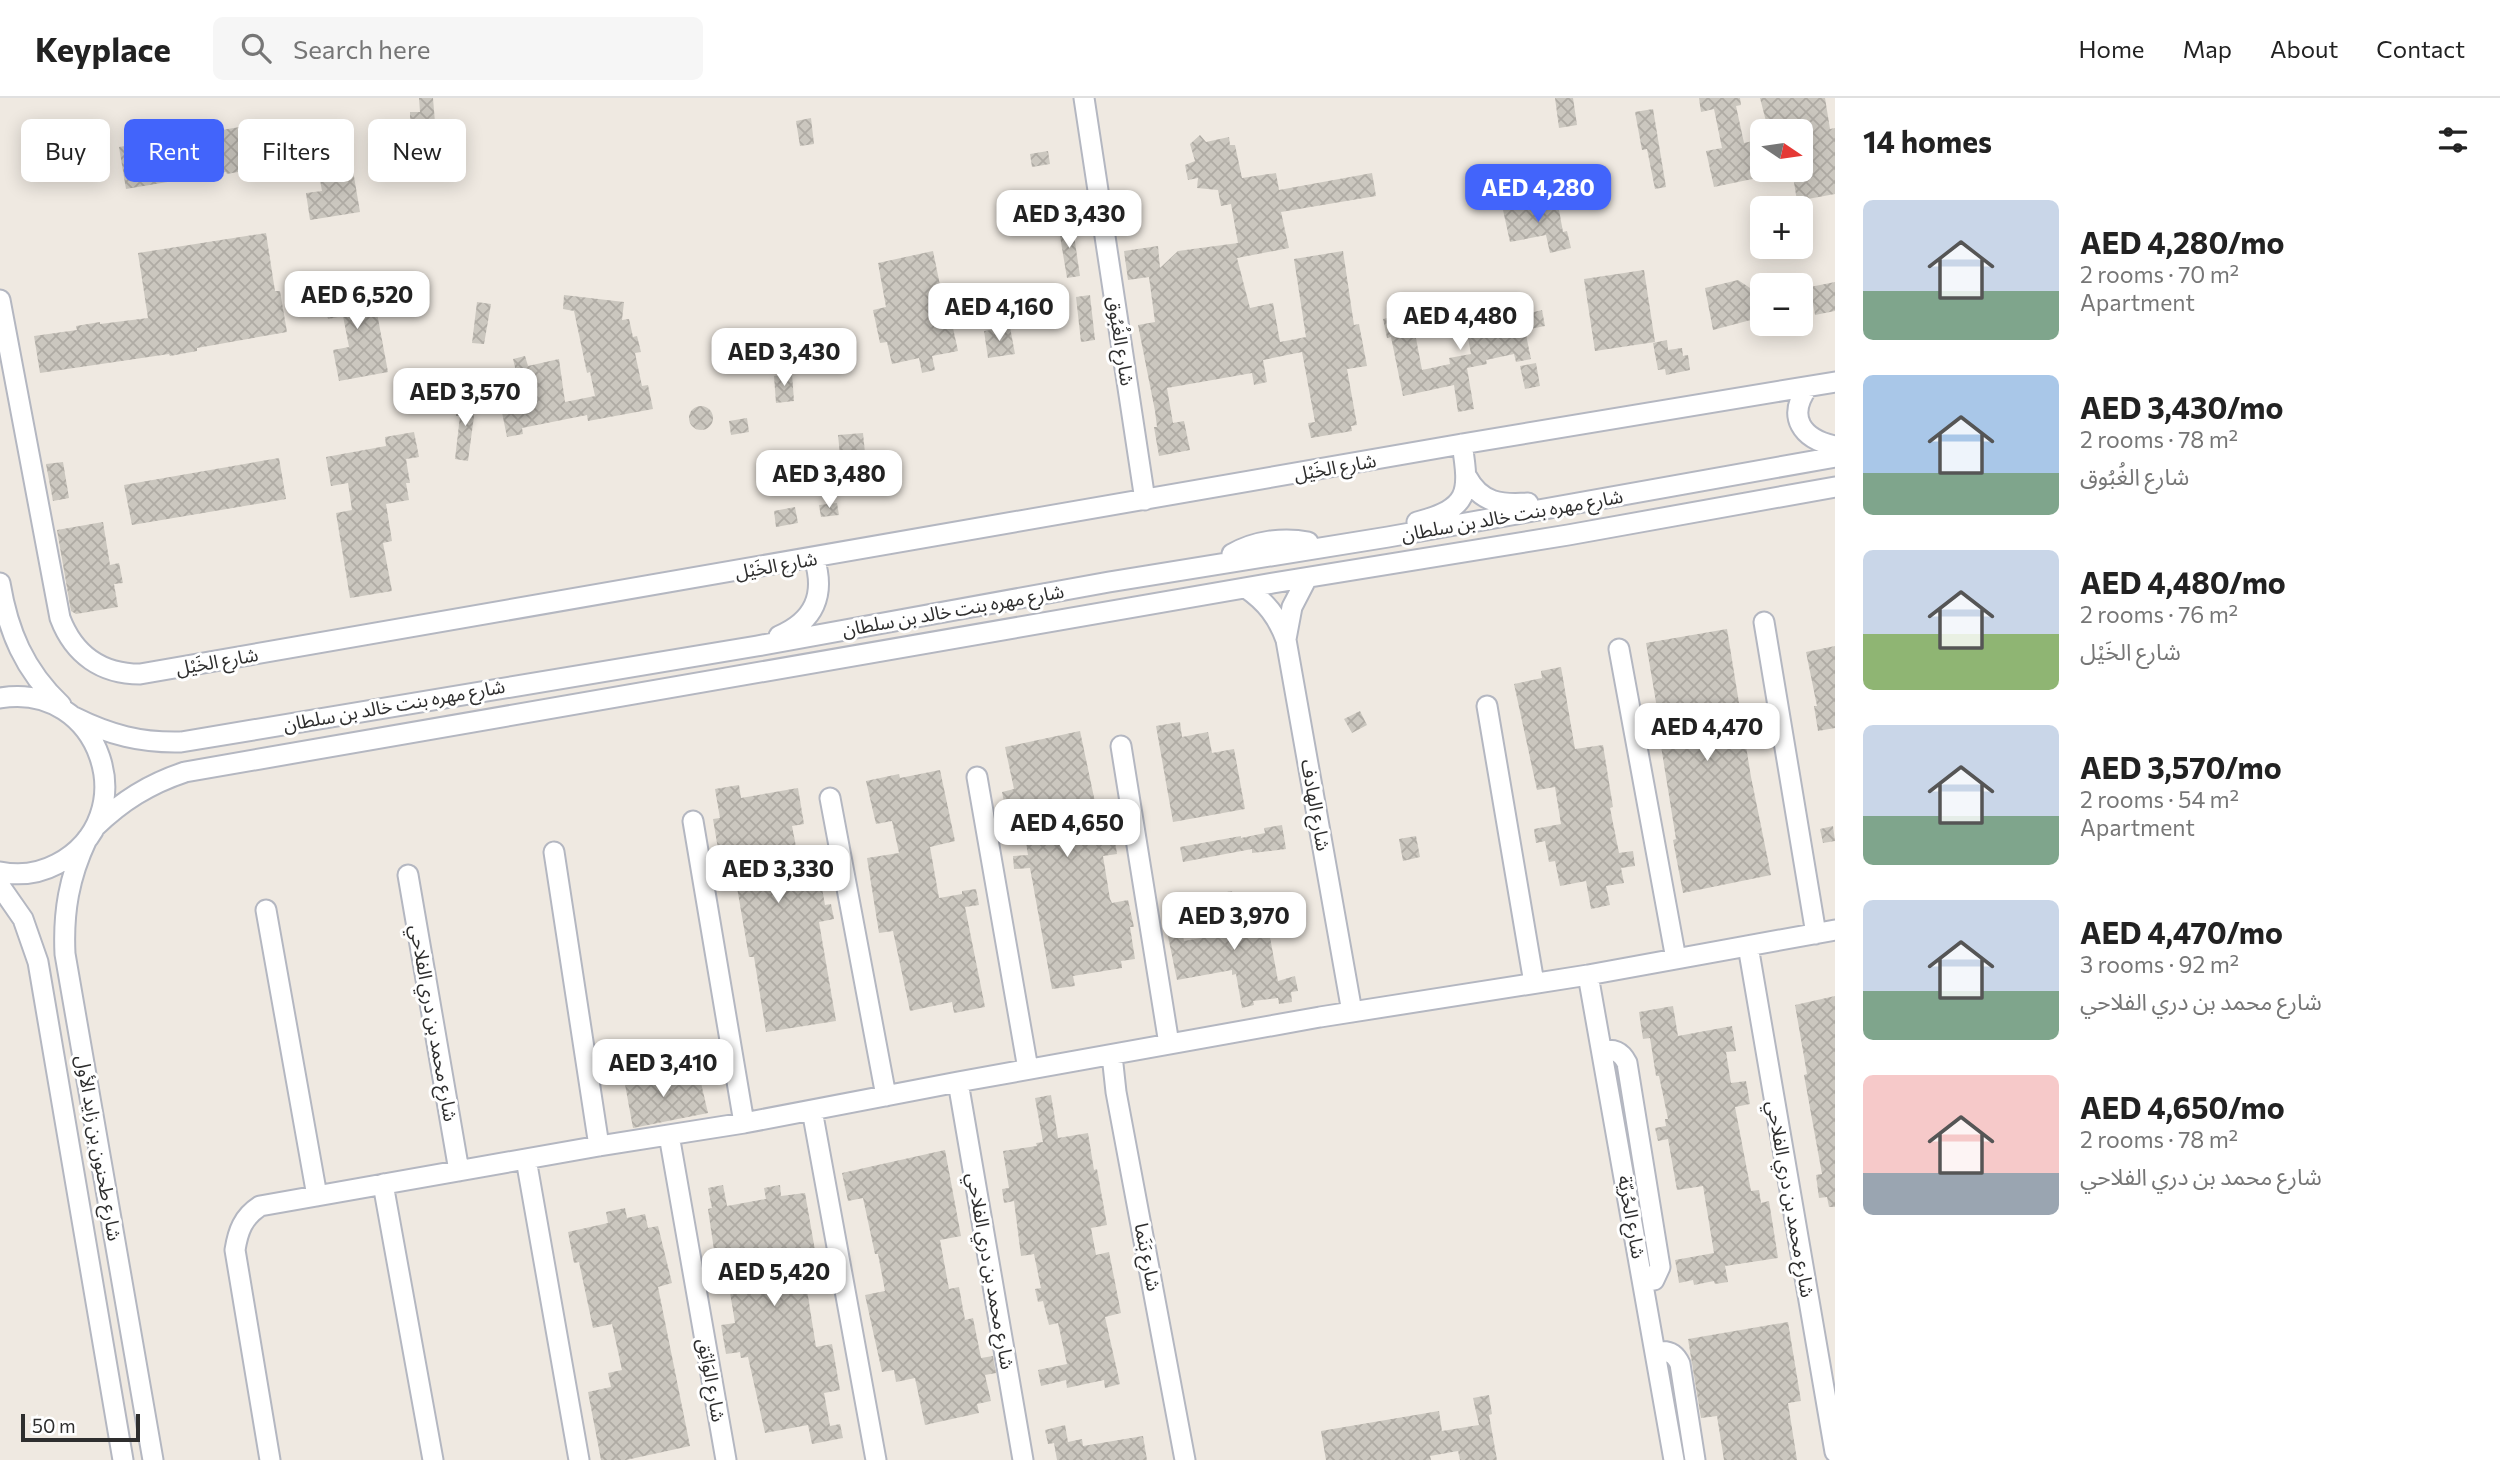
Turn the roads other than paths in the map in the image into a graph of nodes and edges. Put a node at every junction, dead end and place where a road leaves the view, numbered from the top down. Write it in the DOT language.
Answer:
graph roads {
  1 [pos="1084,98"];
  2 [pos="0,300"];
  3 [pos="1835,382"];
  4 [pos="1808,387"];
  5 [pos="1462,444"];
  6 [pos="1835,446"];
  7 [pos="1835,457"];
  8 [pos="1467,477"];
  9 [pos="1835,487"];
  10 [pos="1145,500"];
  11 [pos="1569,506"];
  12 [pos="1388,537"];
  13 [pos="814,558"];
  14 [pos="1307,578"];
  15 [pos="0,583"];
  16 [pos="1246,588"];
  17 [pos="1764,622"];
  18 [pos="1286,640"];
  19 [pos="757,646"];
  20 [pos="1619,649"];
  21 [pos="0,698"];
  22 [pos="1487,706"];
  23 [pos="69,713"];
  24 [pos="1121,746"];
  25 [pos="977,777"];
  26 [pos="830,798"];
  27 [pos="693,821"];
  28 [pos="91,833"];
  29 [pos="555,852"];
  30 [pos="0,872"];
  31 [pos="408,875"];
  32 [pos="0,886"];
  33 [pos="266,910"];
  34 [pos="1826,932"];
  35 [pos="1748,946"];
  36 [pos="1676,959"];
  37 [pos="1588,975"];
  38 [pos="1534,983"];
  39 [pos="1352,1012"];
  40 [pos="1169,1044"];
  41 [pos="1112,1055"];
  42 [pos="1028,1069"];
  43 [pos="958,1082"];
  44 [pos="886,1096"];
  45 [pos="812,1110"];
  46 [pos="744,1123"];
  47 [pos="669,1135"];
  48 [pos="599,1146"];
  49 [pos="526,1159"];
  50 [pos="460,1171"];
  51 [pos="383,1184"];
  52 [pos="317,1196"];
  53 [pos="1657,1352"];
  54 [pos="1835,1451"];
  55 [pos="123,1460"];
  56 [pos="153,1460"];
  57 [pos="270,1460"];
  58 [pos="433,1460"];
  59 [pos="579,1460"];
  60 [pos="726,1460"];
  61 [pos="876,1460"];
  62 [pos="1023,1460"];
  63 [pos="1185,1460"];
  64 [pos="1675,1460"];
  65 [pos="1695,1460"];
  1 -- 10 [label="street, شارع الغُبُوق"];
  2 -- 13 [label="street, شارع الخَيْل"];
  3 -- 4 [label="street, شارع الخَيْل"];
  4 -- 5 [label="street, شارع الخَيْل"];
  4 -- 6 [label="street"];
  5 -- 8 [label="street"];
  5 -- 10 [label="street, شارع الخَيْل"];
  7 -- 11 [label="street, شارع مهره بنت خالد بن سلطان"];
  8 -- 11 [label="street"];
  8 -- 12 [label="street"];
  9 -- 14 [label="street, شارع مهره بنت خالد بن سلطان"];
  10 -- 13 [label="street, شارع الخَيْل"];
  11 -- 12 [label="street, شارع مهره بنت خالد بن سلطان"];
  12 -- 19 [label="street, شارع مهره بنت خالد بن سلطان"];
  13 -- 19 [label="street"];
  14 -- 16 [label="street, شارع مهره بنت خالد بن سلطان"];
  14 -- 18 [label="street, شارع الهادف"];
  15 -- 23 [label="street"];
  16 -- 18 [label="street, شارع الهادف"];
  16 -- 28 [label="street, شارع مهره بنت خالد بن سلطان"];
  17 -- 34 [label="street"];
  18 -- 39 [label="street, شارع الهادف"];
  19 -- 23 [label="street, شارع مهره بنت خالد بن سلطان"];
  20 -- 36 [label="street"];
  21 -- 23 [label="street, شارع مهره بنت خالد بن سلطان"];
  22 -- 38 [label="street"];
  23 -- 28 [label="street, شارع طحنون بن زايد الأول"];
  24 -- 40 [label="street"];
  25 -- 42 [label="street"];
  26 -- 44 [label="street"];
  27 -- 46 [label="street"];
  28 -- 30 [label="street, شارع مهره بنت خالد بن سلطان"];
  28 -- 56 [label="street, شارع طحنون بن زايد الأول"];
  29 -- 48 [label="street"];
  31 -- 50 [label="street, شارع محمد بن دري الفلاحي"];
  32 -- 55 [label="street, شارع طحنون بن زايد الأول"];
  33 -- 52 [label="street"];
  34 -- 35 [label="street"];
  35 -- 36 [label="street"];
  35 -- 54 [label="street, شارع محمد بن دري الفلاحي"];
  36 -- 37 [label="street"];
  37 -- 38 [label="street"];
  37 -- 53 [label="street, شارع الحُريّة"];
  38 -- 39 [label="street"];
  39 -- 40 [label="street"];
  40 -- 41 [label="street"];
  41 -- 42 [label="street"];
  41 -- 63 [label="street, شارع بَنَما"];
  42 -- 43 [label="street"];
  43 -- 44 [label="street"];
  43 -- 62 [label="street, شارع محمد بن دري الفلاحي"];
  44 -- 45 [label="street"];
  45 -- 46 [label="street"];
  45 -- 61 [label="street"];
  46 -- 47 [label="street"];
  47 -- 48 [label="street"];
  47 -- 60 [label="street, شارع الوَاثِق"];
  48 -- 49 [label="street"];
  49 -- 50 [label="street"];
  49 -- 59 [label="street"];
  50 -- 51 [label="street"];
  51 -- 52 [label="street"];
  51 -- 58 [label="street"];
  52 -- 57 [label="street"];
  53 -- 64 [label="street, شارع الحُريّة"];
  53 -- 65 [label="street"];
}
